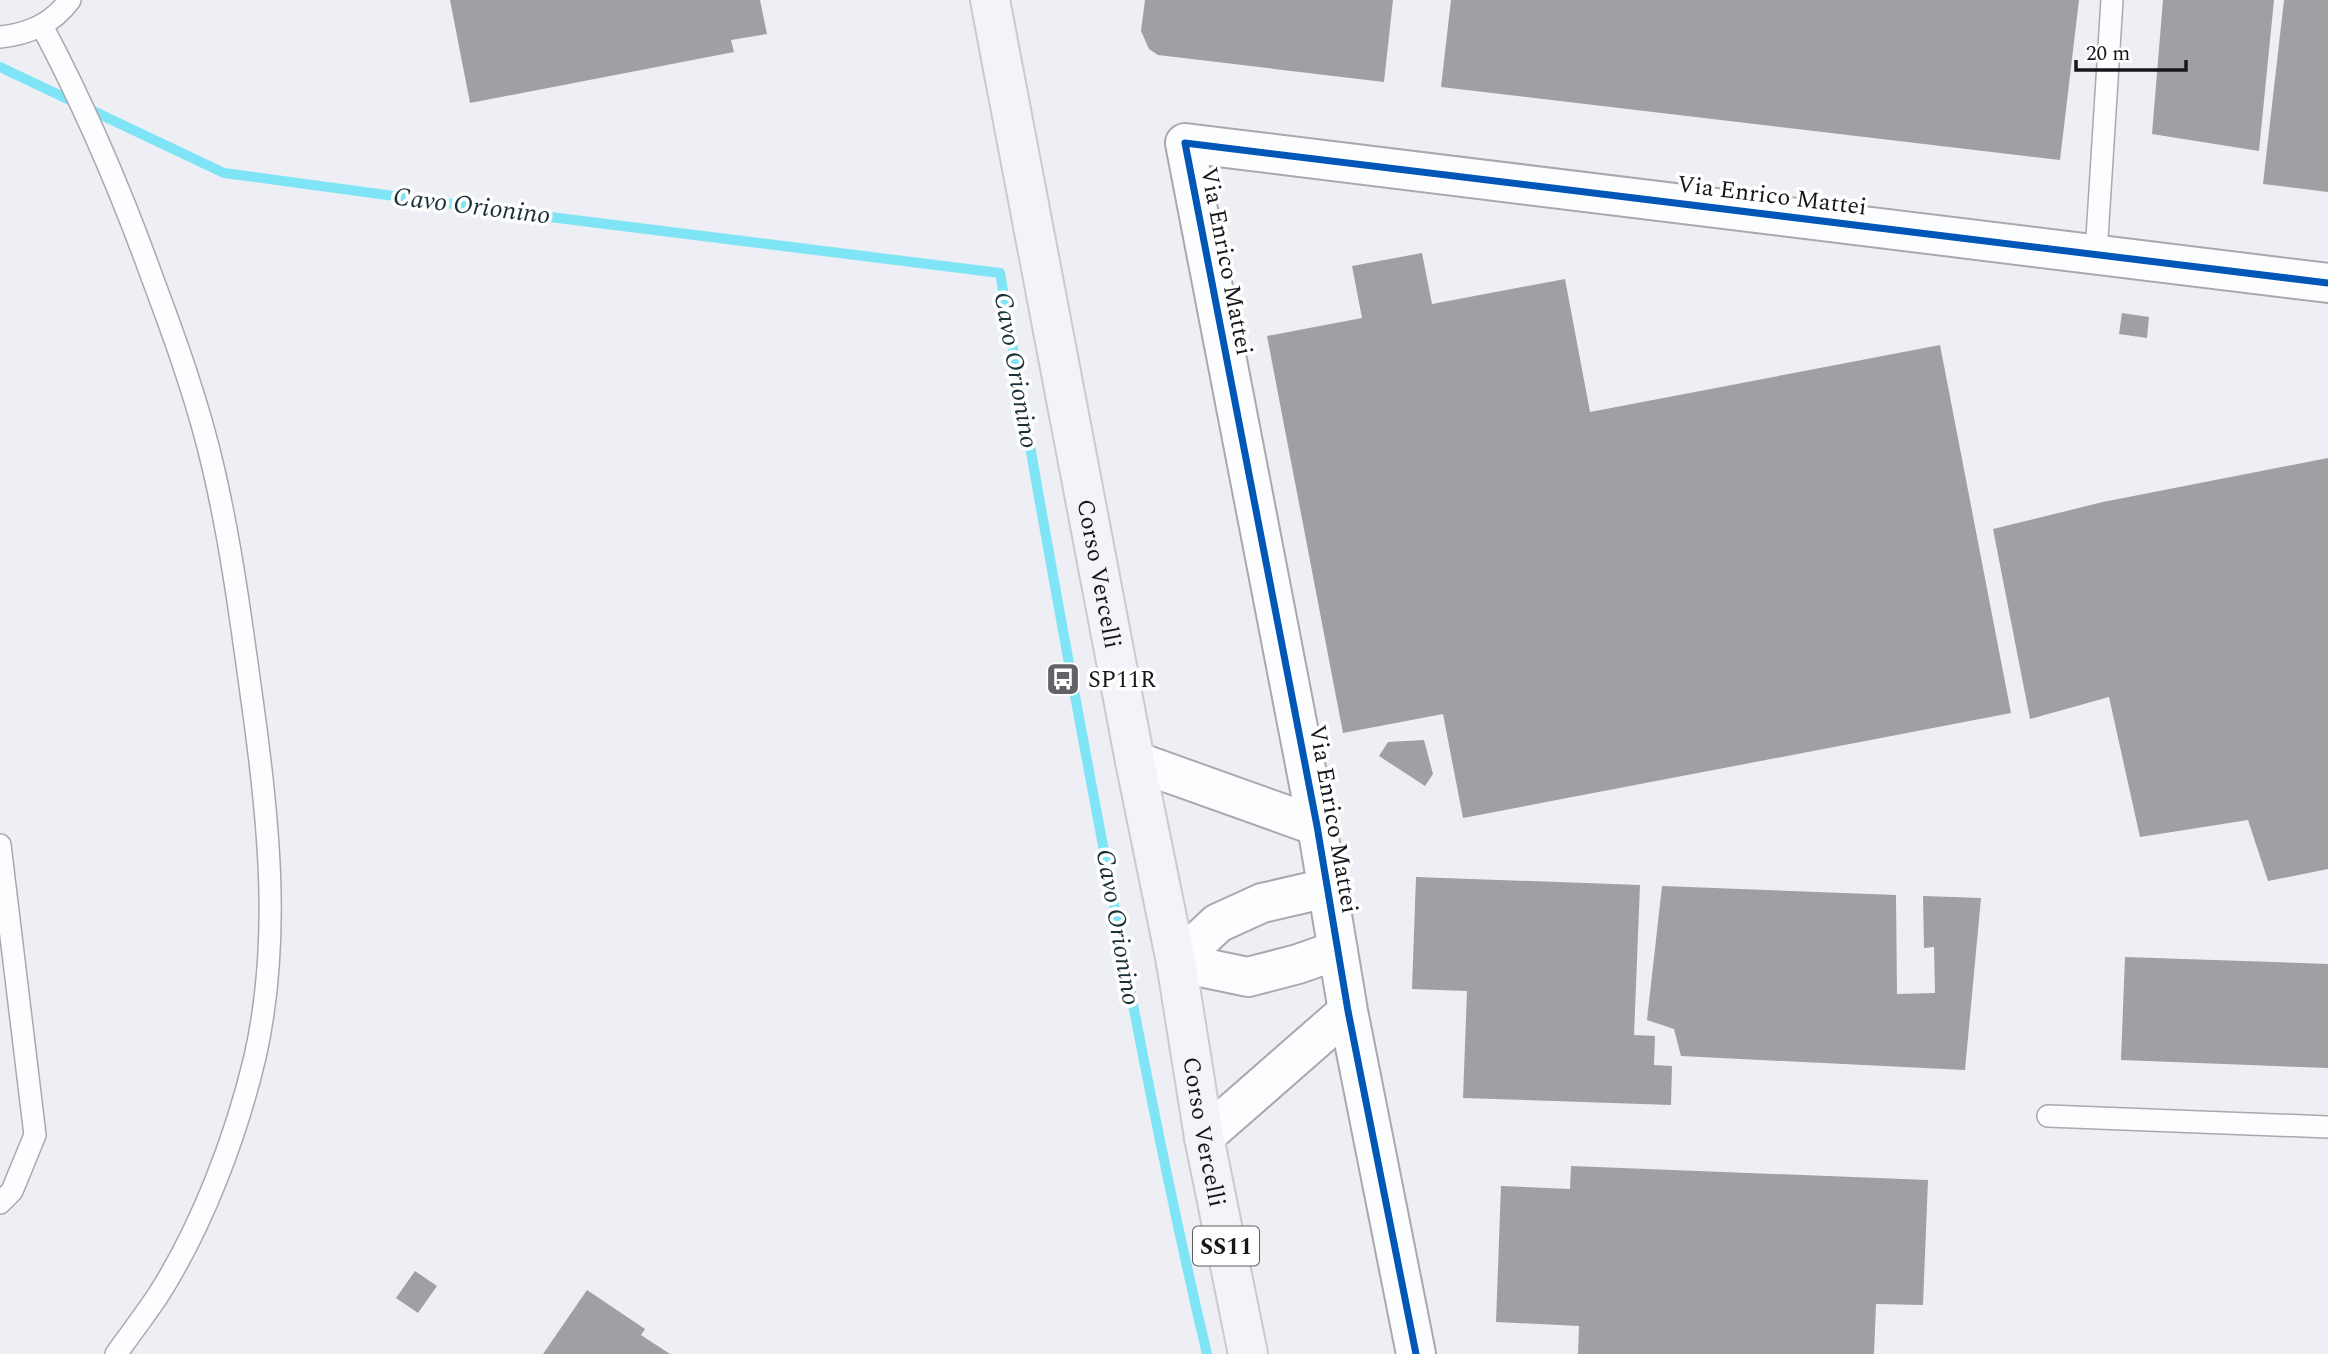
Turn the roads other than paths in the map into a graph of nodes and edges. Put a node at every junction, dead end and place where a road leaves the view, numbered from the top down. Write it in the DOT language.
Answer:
graph roads {
  1 [pos="70,0"];
  2 [pos="990,0"];
  3 [pos="2112,0"];
  4 [pos="42,26"];
  5 [pos="0,37"];
  6 [pos="2096,254"];
  7 [pos="2328,283"];
  8 [pos="1135,761"];
  9 [pos="1317,826"];
  10 [pos="0,845"];
  11 [pos="1327,888"];
  12 [pos="1338,950"];
  13 [pos="1176,962"];
  14 [pos="1348,1012"];
  15 [pos="2048,1116"];
  16 [pos="2328,1127"];
  17 [pos="1204,1137"];
  18 [pos="0,1203"];
  19 [pos="116,1354"];
  20 [pos="1248,1354"];
  21 [pos="1416,1354"];
  1 -- 4 [label="lane"];
  2 -- 8 [label="main road, Corso Vercelli / SS11"];
  3 -- 6 [label="lane"];
  4 -- 5 [label="lane"];
  4 -- 19 [label="lane"];
  6 -- 7 [label="street, Via Enrico Mattei"];
  6 -- 9 [label="street, Via Enrico Mattei"];
  8 -- 9 [label="street, Via Enrico Mattei"];
  8 -- 13 [label="main road, Corso Vercelli / SS11"];
  9 -- 11 [label="street, Via Enrico Mattei"];
  10 -- 18 [label="lane"];
  11 -- 12 [label="street, Via Enrico Mattei"];
  11 -- 13 [label="street"];
  12 -- 13 [label="street"];
  12 -- 14 [label="street, Via Enrico Mattei"];
  13 -- 17 [label="main road, Corso Vercelli / SS11"];
  14 -- 17 [label="street"];
  14 -- 21 [label="street, Via Enrico Mattei"];
  15 -- 16 [label="lane"];
  17 -- 20 [label="main road, Corso Vercelli / SS11"];
}
